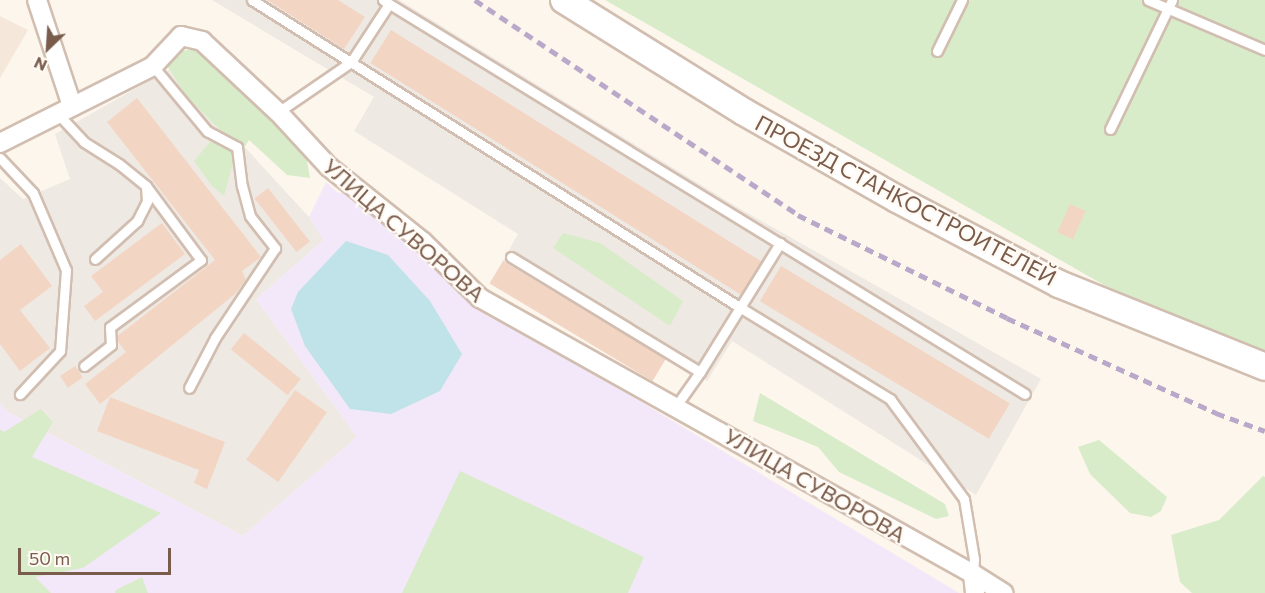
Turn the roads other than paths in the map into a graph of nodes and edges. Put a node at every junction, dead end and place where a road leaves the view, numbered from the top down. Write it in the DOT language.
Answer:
graph roads {
  1 [pos="37,0"];
  2 [pos="252,0"];
  3 [pos="564,0"];
  4 [pos="962,0"];
  5 [pos="1148,0"];
  6 [pos="386,2"];
  7 [pos="1170,5"];
  8 [pos="1265,50"];
  9 [pos="937,51"];
  10 [pos="351,62"];
  11 [pos="153,66"];
  12 [pos="65,110"];
  13 [pos="278,112"];
  14 [pos="1110,129"];
  15 [pos="0,143"];
  16 [pos="0,158"];
  17 [pos="146,186"];
  18 [pos="780,243"];
  19 [pos="511,257"];
  20 [pos="95,259"];
  21 [pos="741,308"];
  22 [pos="84,366"];
  23 [pos="1265,367"];
  24 [pos="700,372"];
  25 [pos="189,388"];
  26 [pos="20,394"];
  27 [pos="1025,394"];
  28 [pos="676,406"];
  29 [pos="973,574"];
  30 [pos="975,593"];
  31 [pos="1004,593"];
  1 -- 12 [label="street"];
  2 -- 10 [label="lane"];
  3 -- 23 [label="main road, ПРОЕЗД СТАНКОСТРОИТЕЛЕЙ"];
  4 -- 9 [label="lane"];
  5 -- 7 [label="lane"];
  6 -- 10 [label="lane"];
  6 -- 18 [label="lane"];
  7 -- 8 [label="lane"];
  7 -- 14 [label="lane"];
  10 -- 13 [label="lane"];
  10 -- 21 [label="lane"];
  11 -- 12 [label="street, УЛИЦА СУВОРОВА"];
  11 -- 13 [label="street, УЛИЦА СУВОРОВА"];
  11 -- 25 [label="lane"];
  12 -- 15 [label="street, УЛИЦА СУВОРОВА"];
  12 -- 17 [label="lane"];
  13 -- 28 [label="street, УЛИЦА СУВОРОВА"];
  16 -- 26 [label="lane"];
  17 -- 20 [label="lane"];
  17 -- 22 [label="lane"];
  18 -- 21 [label="lane"];
  18 -- 27 [label="lane"];
  19 -- 24 [label="lane"];
  21 -- 24 [label="lane"];
  21 -- 29 [label="lane"];
  24 -- 28 [label="lane"];
  28 -- 29 [label="street, УЛИЦА СУВОРОВА"];
  29 -- 30 [label="street"];
  29 -- 31 [label="street, УЛИЦА СУВОРОВА"];
}
